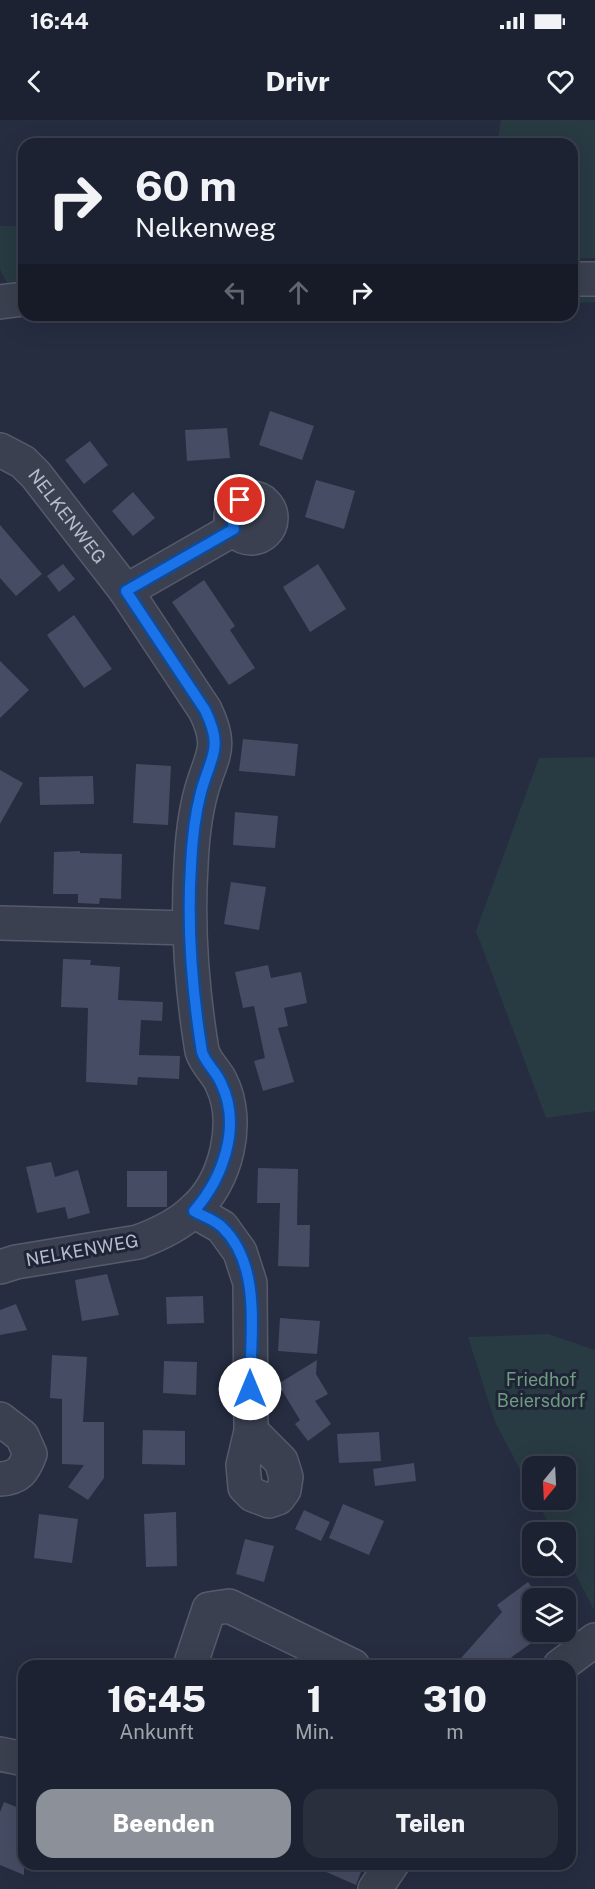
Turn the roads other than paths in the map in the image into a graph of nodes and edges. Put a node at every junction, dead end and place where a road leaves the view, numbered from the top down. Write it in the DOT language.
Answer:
graph roads {
  1 [pos="578,279"];
  2 [pos="595,279"];
  3 [pos="18,300"];
  4 [pos="0,302"];
  5 [pos="0,450"];
  6 [pos="234,529"];
  7 [pos="126,591"];
  8 [pos="0,923"];
  9 [pos="189,928"];
  10 [pos="194,1211"];
  11 [pos="0,1267"];
  12 [pos="0,1419"];
  13 [pos="251,1431"];
  14 [pos="0,1479"];
  15 [pos="595,1640"];
  16 [pos="192,1660"];
  17 [pos="341,1660"];
  18 [pos="568,1660"];
  19 [pos="0,1754"];
  20 [pos="18,1758"];
  21 [pos="388,1870"];
  22 [pos="375,1889"];
  1 -- 2 [label="street"];
  3 -- 4 [label="street"];
  5 -- 7 [label="street, NELKENWEG"];
  6 -- 7 [label="street"];
  7 -- 9 [label="street, NELKENWEG"];
  8 -- 9 [label="street"];
  9 -- 10 [label="street, NELKENWEG"];
  10 -- 11 [label="street, NELKENWEG"];
  10 -- 13 [label="street"];
  12 -- 14 [label="street"];
  15 -- 18 [label="street"];
  16 -- 17 [label="street"];
  19 -- 20 [label="street"];
  21 -- 22 [label="street"];
}
